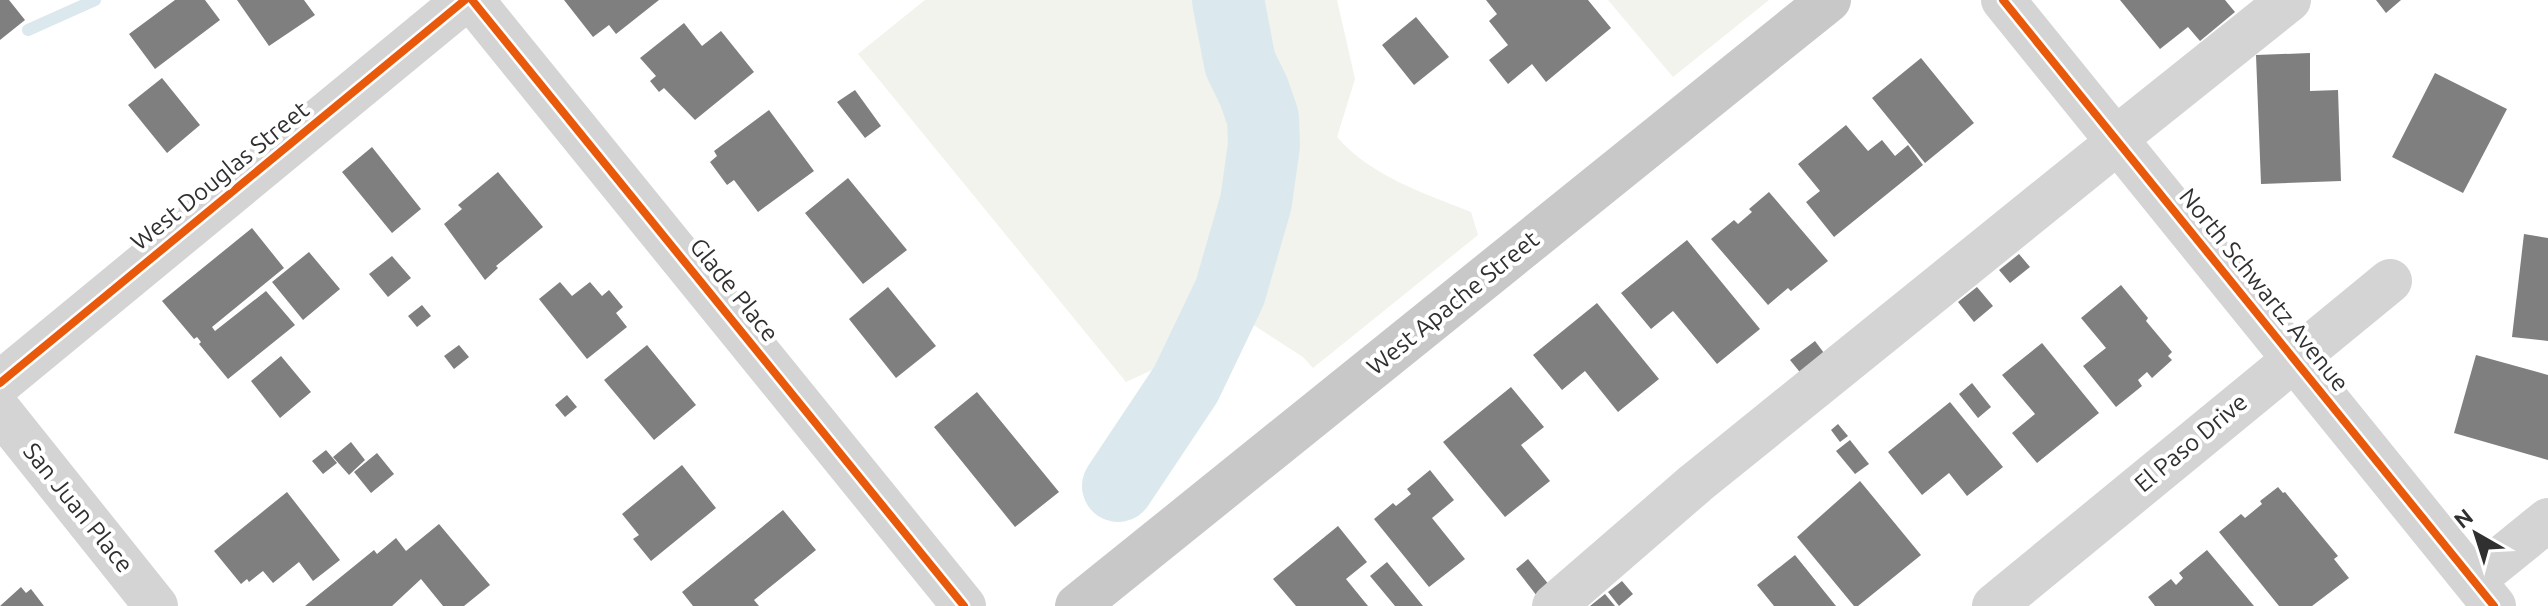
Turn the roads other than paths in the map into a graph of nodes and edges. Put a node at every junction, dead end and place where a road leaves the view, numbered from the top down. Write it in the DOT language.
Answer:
graph roads {
  1 [pos="465,0"];
  2 [pos="472,0"];
  3 [pos="1829,0"];
  4 [pos="2003,0"];
  5 [pos="2289,0"];
  6 [pos="2117,140"];
  7 [pos="2390,281"];
  8 [pos="2294,359"];
  9 [pos="0,383"];
  10 [pos="0,411"];
  11 [pos="2548,520"];
  12 [pos="2484,593"];
  13 [pos="156,606"];
  14 [pos="964,606"];
  15 [pos="1077,606"];
  16 [pos="1554,606"];
  17 [pos="1994,606"];
  1 -- 9 [label="street, West Douglas Street"];
  2 -- 14 [label="street, Glade Place"];
  3 -- 15 [label="main road, West Apache Street"];
  4 -- 6 [label="street, North Schwartz Avenue"];
  5 -- 6 [label="street"];
  6 -- 8 [label="street, North Schwartz Avenue"];
  6 -- 16 [label="street"];
  7 -- 8 [label="street, El Paso Drive"];
  8 -- 12 [label="street, North Schwartz Avenue"];
  8 -- 17 [label="street, El Paso Drive"];
  10 -- 13 [label="street, San Juan Place"];
  11 -- 12 [label="street"];
}
